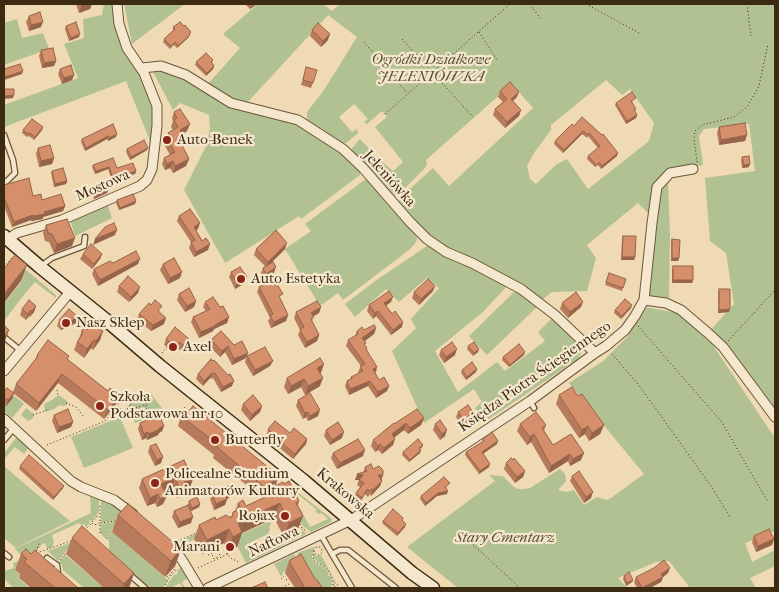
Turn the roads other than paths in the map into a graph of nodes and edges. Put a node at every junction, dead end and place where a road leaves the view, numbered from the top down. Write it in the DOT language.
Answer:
graph roads {
  1 [pos="117,4"];
  2 [pos="142,68"];
  3 [pos="4,135"];
  4 [pos="693,169"];
  5 [pos="4,182"];
  6 [pos="6,237"];
  7 [pos="85,237"];
  8 [pos="40,267"];
  9 [pos="70,292"];
  10 [pos="644,300"];
  11 [pos="4,337"];
  12 [pos="21,351"];
  13 [pos="595,353"];
  14 [pos="4,371"];
  15 [pos="775,417"];
  16 [pos="4,418"];
  17 [pos="14,428"];
  18 [pos="4,440"];
  19 [pos="351,520"];
  20 [pos="140,521"];
  21 [pos="321,535"];
  22 [pos="168,544"];
  23 [pos="4,553"];
  24 [pos="332,554"];
  25 [pos="9,558"];
  26 [pos="47,558"];
  27 [pos="124,570"];
  28 [pos="58,576"];
  29 [pos="421,583"];
  30 [pos="145,588"];
  31 [pos="200,588"];
  32 [pos="208,588"];
  33 [pos="352,588"];
  34 [pos="396,588"];
  35 [pos="433,588"];
  1 -- 2 [label="street, Mostowa"];
  2 -- 6 [label="street, Mostowa"];
  2 -- 13 [label="street, Jeleniówka"];
  3 -- 5 [label="lane"];
  4 -- 10 [label="street, Księdza Piotra Ściegiennego"];
  6 -- 8 [label="main road, Krakowska"];
  7 -- 8 [label="lane"];
  8 -- 9 [label="main road, Krakowska"];
  9 -- 12 [label="street"];
  9 -- 19 [label="main road, Krakowska"];
  10 -- 13 [label="street, Księdza Piotra Ściegiennego"];
  10 -- 15 [label="street"];
  11 -- 12 [label="lane"];
  12 -- 14 [label="street"];
  13 -- 19 [label="street, Księdza Piotra Ściegiennego"];
  16 -- 17 [label="street"];
  17 -- 18 [label="lane"];
  17 -- 20 [label="street"];
  19 -- 21 [label="street, Naftowa"];
  19 -- 29 [label="main road, Krakowska"];
  21 -- 24 [label="lane"];
  21 -- 32 [label="street, Naftowa"];
  22 -- 31 [label="street"];
  23 -- 25 [label="lane"];
  24 -- 33 [label="lane"];
  24 -- 34 [label="lane"];
  26 -- 28 [label="lane"];
  27 -- 30 [label="lane"];
  29 -- 35 [label="main road, Krakowska"];
}
